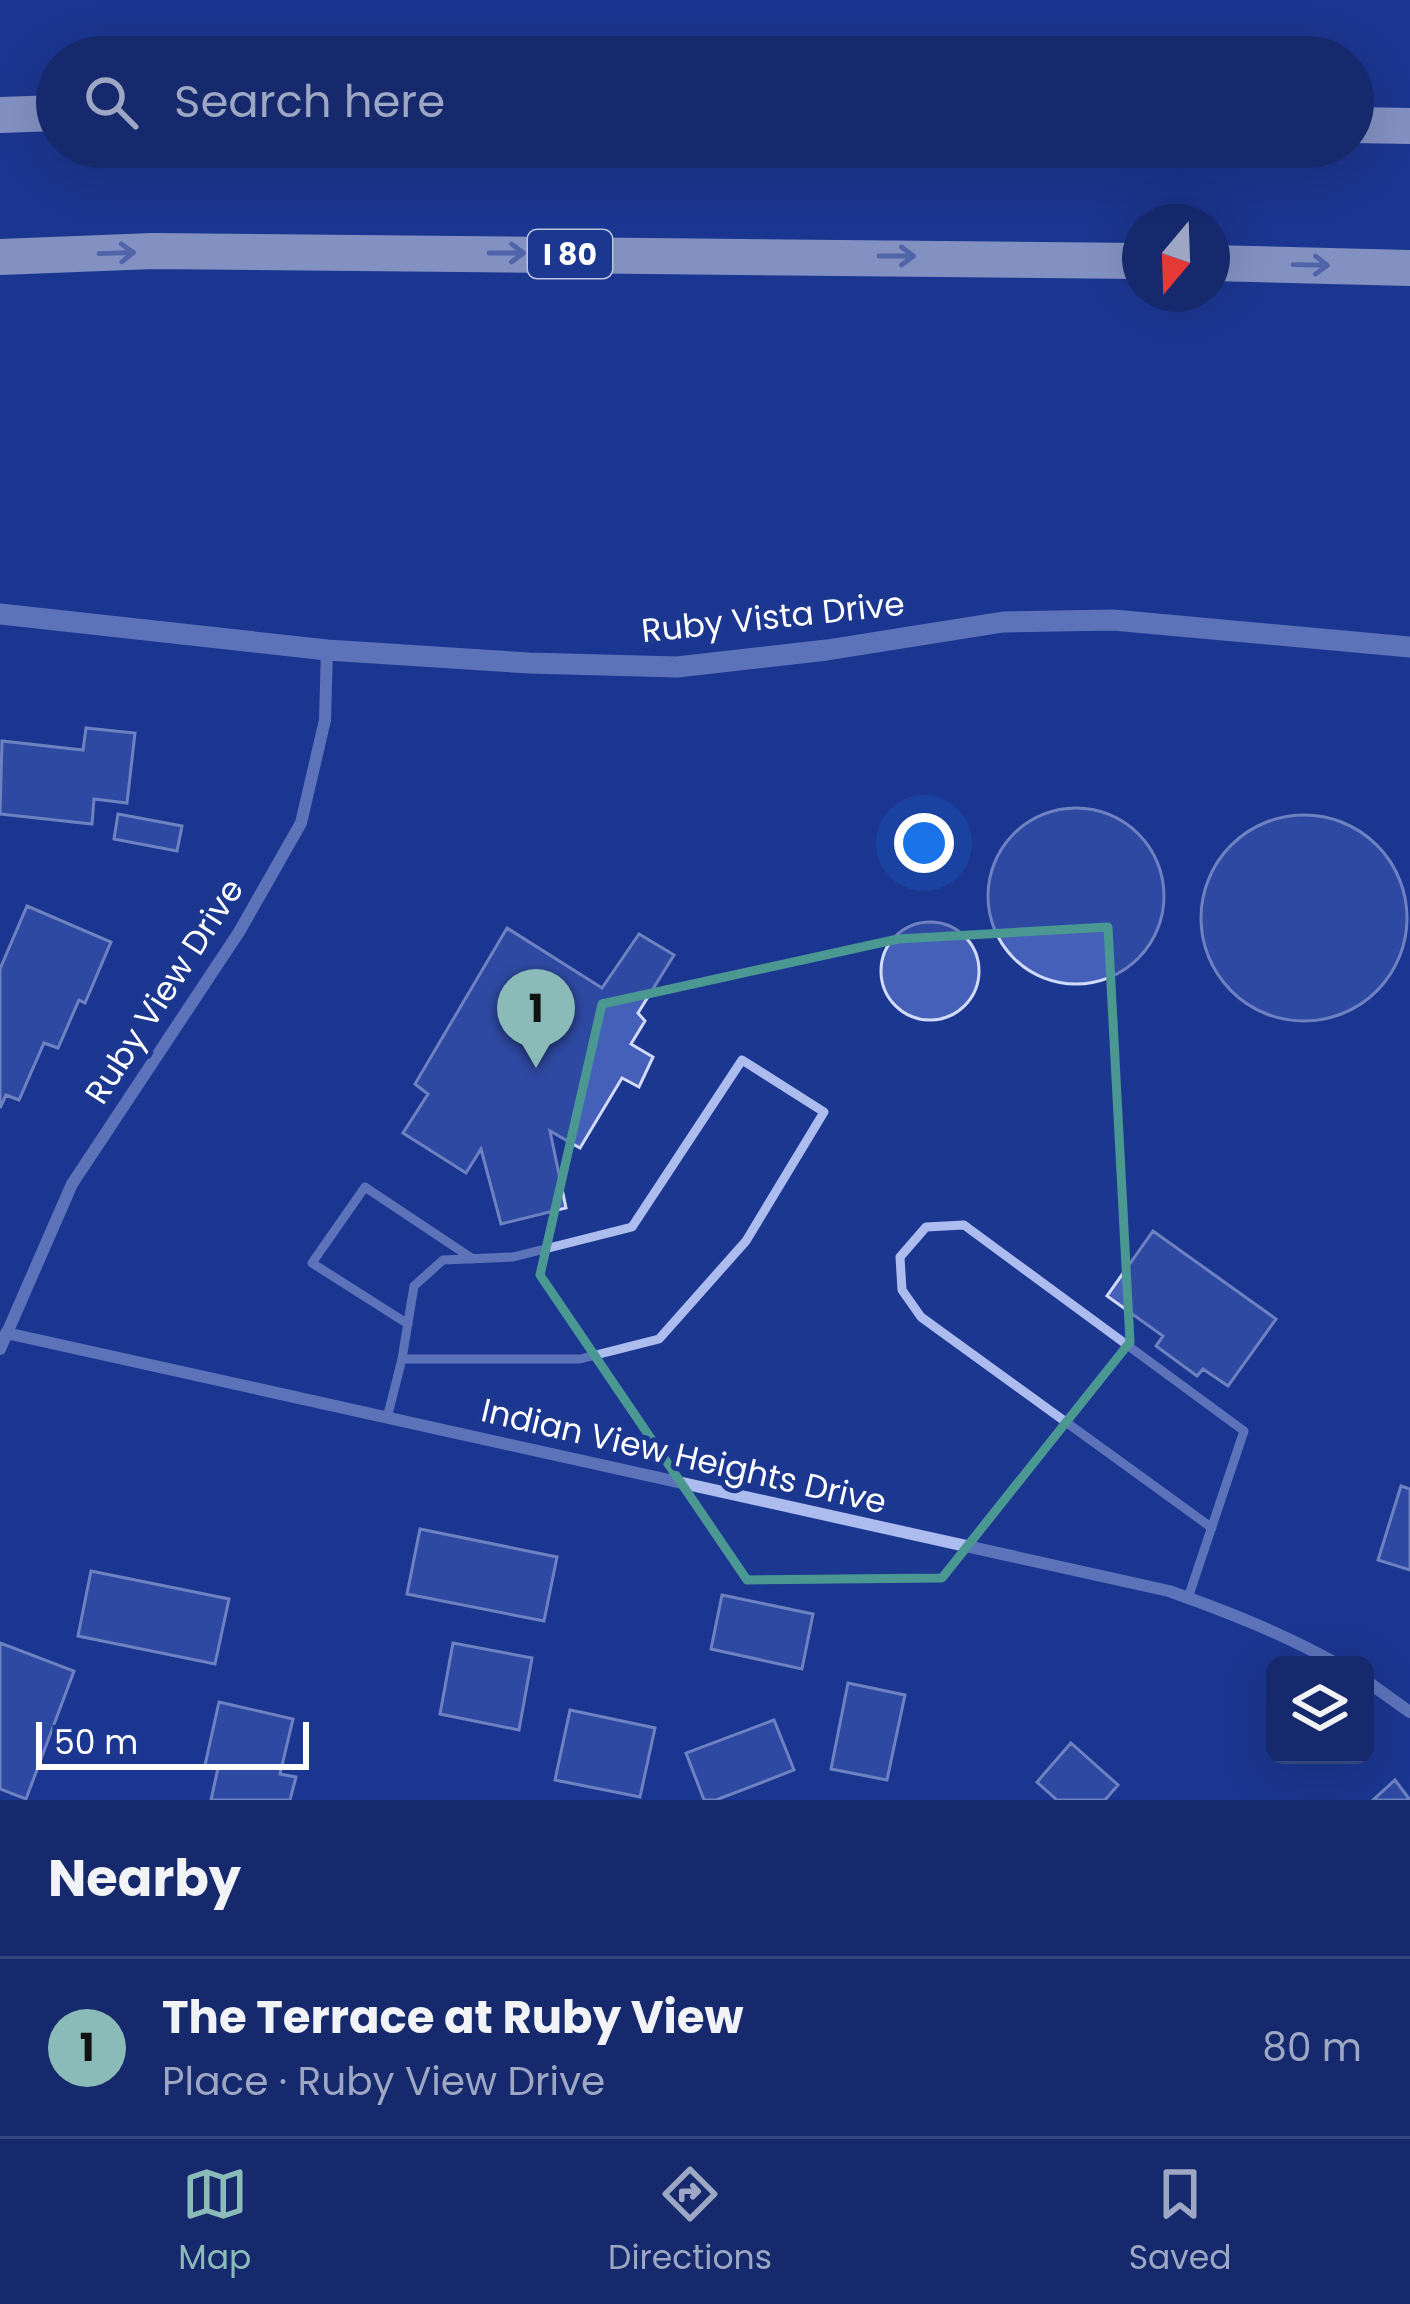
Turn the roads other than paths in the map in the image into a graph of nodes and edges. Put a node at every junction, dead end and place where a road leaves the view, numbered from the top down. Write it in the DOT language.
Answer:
graph roads {
  1 [pos="36,114"];
  2 [pos="0,115"];
  3 [pos="1374,125"];
  4 [pos="1410,126"];
  5 [pos="0,257"];
  6 [pos="1122,261"];
  7 [pos="1230,263"];
  8 [pos="1410,268"];
  9 [pos="0,614"];
  10 [pos="1410,647"];
  11 [pos="327,650"];
  12 [pos="473,1259"];
  13 [pos="408,1324"];
  14 [pos="6,1334"];
  15 [pos="0,1349"];
  16 [pos="402,1359"];
  17 [pos="387,1418"];
  18 [pos="1212,1528"];
  19 [pos="1188,1598"];
  20 [pos="1323,1656"];
  21 [pos="1374,1686"];
  22 [pos="1410,1712"];
  1 -- 2 [label="highway"];
  3 -- 4 [label="highway"];
  5 -- 6 [label="highway, I 80, one-way"];
  7 -- 8 [label="highway, one-way"];
  9 -- 11 [label="street, Ruby Vista Drive"];
  10 -- 11 [label="street, Ruby Vista Drive"];
  11 -- 14 [label="street, Ruby View Drive"];
  12 -- 13 [label="lane"];
  12 -- 13 [label="lane"];
  12 -- 16 [label="lane"];
  13 -- 16 [label="lane"];
  14 -- 15 [label="street, Ruby View Drive"];
  14 -- 17 [label="street, Indian View Heights Drive"];
  16 -- 17 [label="lane"];
  17 -- 19 [label="street, Indian View Heights Drive"];
  18 -- 18 [label="lane"];
  18 -- 19 [label="lane"];
  19 -- 20 [label="street, Indian View Heights Drive"];
  21 -- 22 [label="street"];
}
